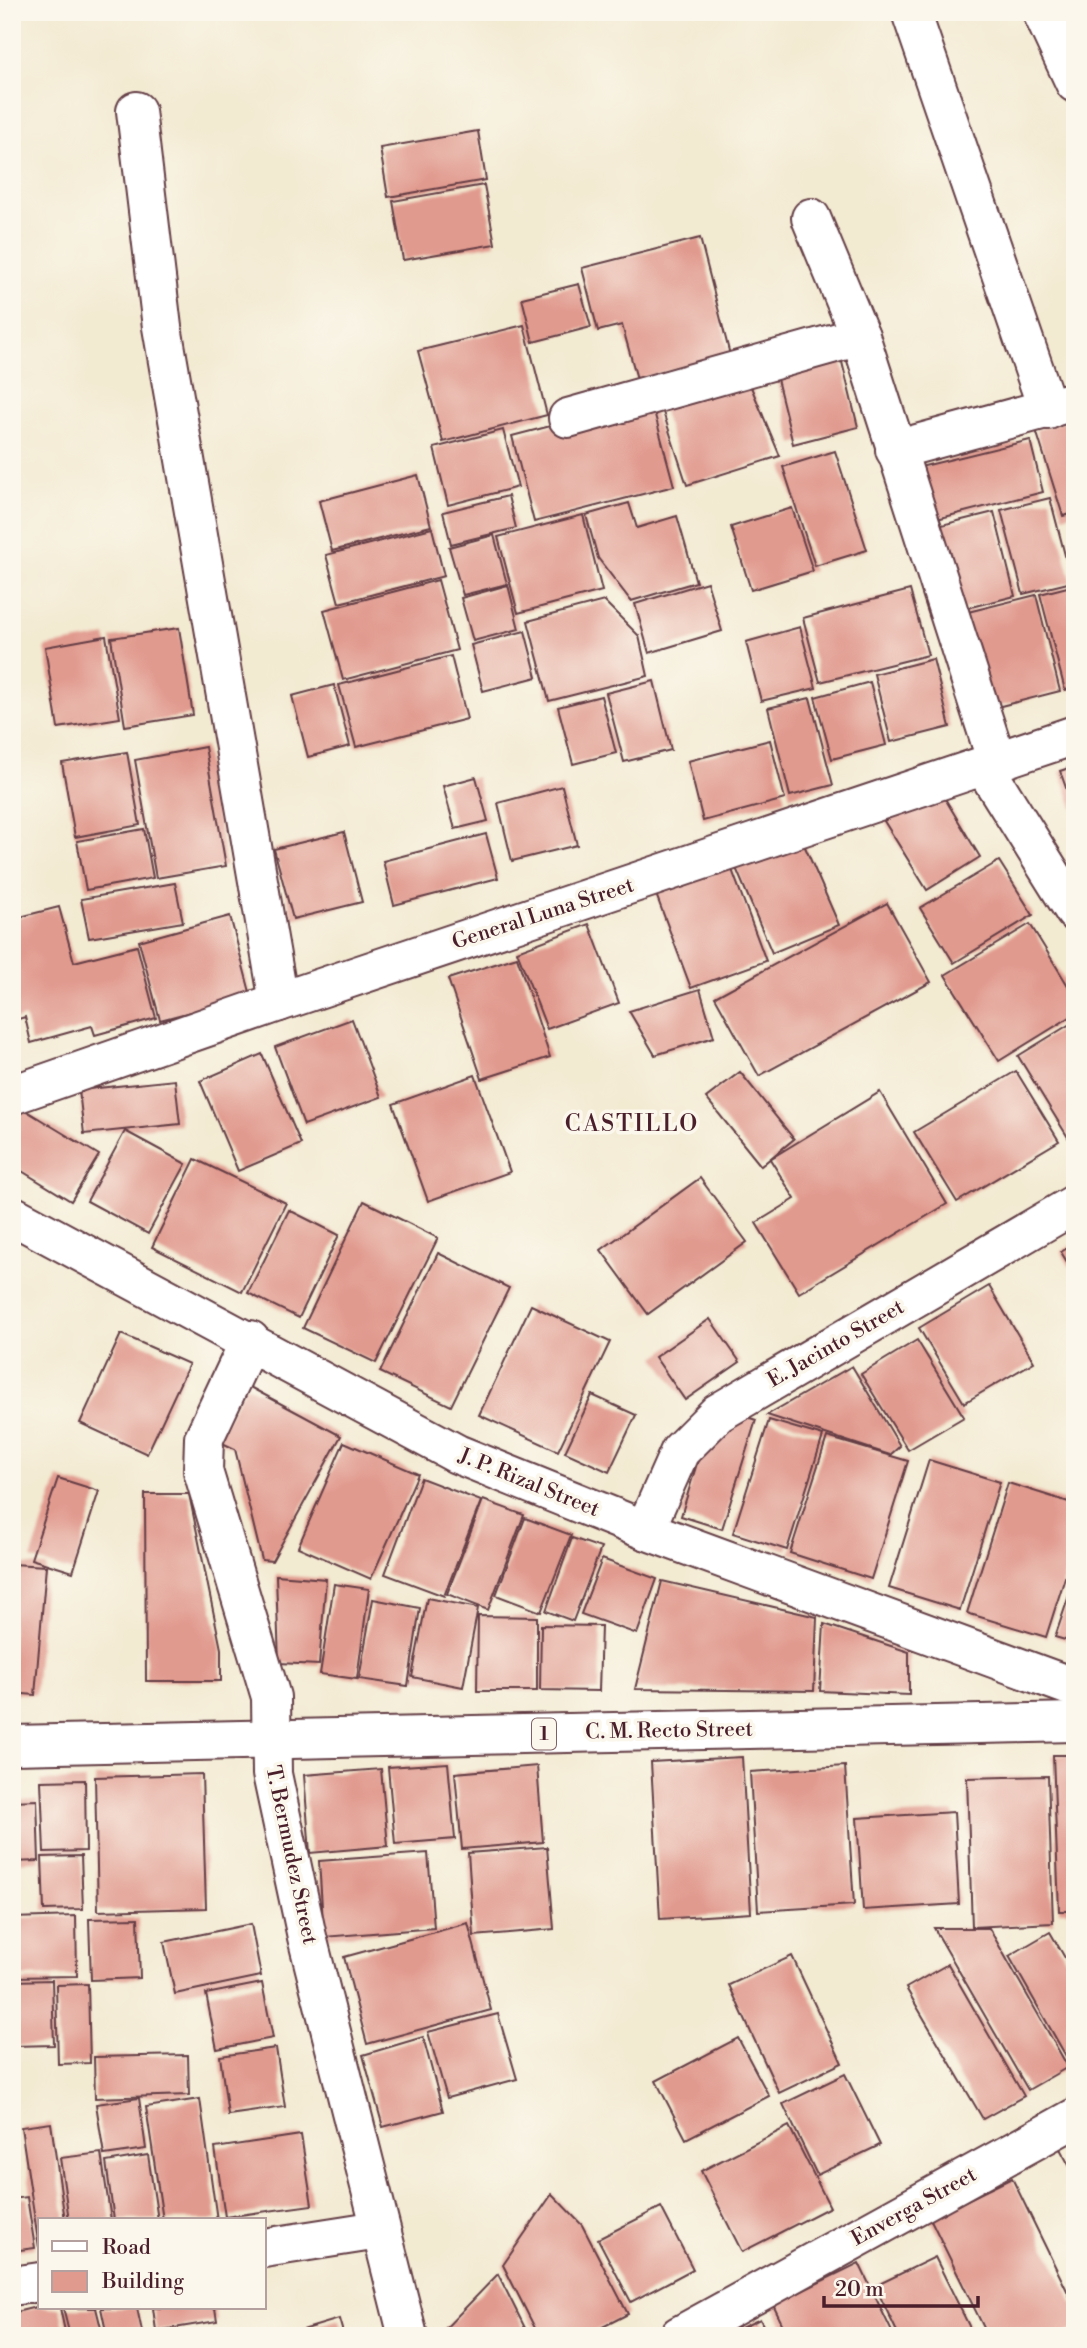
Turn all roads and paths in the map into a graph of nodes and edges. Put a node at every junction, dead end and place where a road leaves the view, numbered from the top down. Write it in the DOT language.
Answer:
graph roads {
  1 [pos="911,12"];
  2 [pos="1042,12"];
  3 [pos="1075,82"];
  4 [pos="136,111"];
  5 [pos="811,218"];
  6 [pos="860,337"];
  7 [pos="1062,405"];
  8 [pos="568,418"];
  9 [pos="895,450"];
  10 [pos="1075,735"];
  11 [pos="991,765"];
  12 [pos="1075,912"];
  13 [pos="279,1002"];
  14 [pos="12,1095"];
  15 [pos="1075,1205"];
  16 [pos="12,1215"];
  17 [pos="250,1340"];
  18 [pos="645,1530"];
  19 [pos="1075,1688"];
  20 [pos="1075,1723"];
  21 [pos="270,1740"];
  22 [pos="12,1745"];
  23 [pos="1075,2118"];
  24 [pos="379,2230"];
  25 [pos="266,2248"];
  26 [pos="38,2282"];
  27 [pos="12,2286"];
  28 [pos="408,2336"];
  29 [pos="679,2336"];
  1 -- 7 [label="street"];
  2 -- 3 [label="street"];
  4 -- 13 [label="street"];
  5 -- 6 [label="street"];
  6 -- 8 [label="street"];
  6 -- 9 [label="street"];
  7 -- 9 [label="street"];
  9 -- 11 [label="street"];
  10 -- 11 [label="street, General Luna Street"];
  11 -- 12 [label="street"];
  11 -- 13 [label="street, General Luna Street"];
  13 -- 14 [label="street, General Luna Street"];
  15 -- 18 [label="street, E. Jacinto Street"];
  16 -- 17 [label="street, J. P. Rizal Street"];
  17 -- 18 [label="street, J. P. Rizal Street"];
  17 -- 21 [label="street, T. Bermudez Street"];
  18 -- 19 [label="street, J. P. Rizal Street"];
  20 -- 21 [label="street, C. M. Recto Street / 1"];
  21 -- 22 [label="street, C. M. Recto Street / 1"];
  21 -- 24 [label="street, T. Bermudez Street"];
  23 -- 29 [label="street, Enverga Street"];
  24 -- 25 [label="street"];
  24 -- 28 [label="street, T. Bermudez Street"];
  26 -- 27 [label="street"];
}
